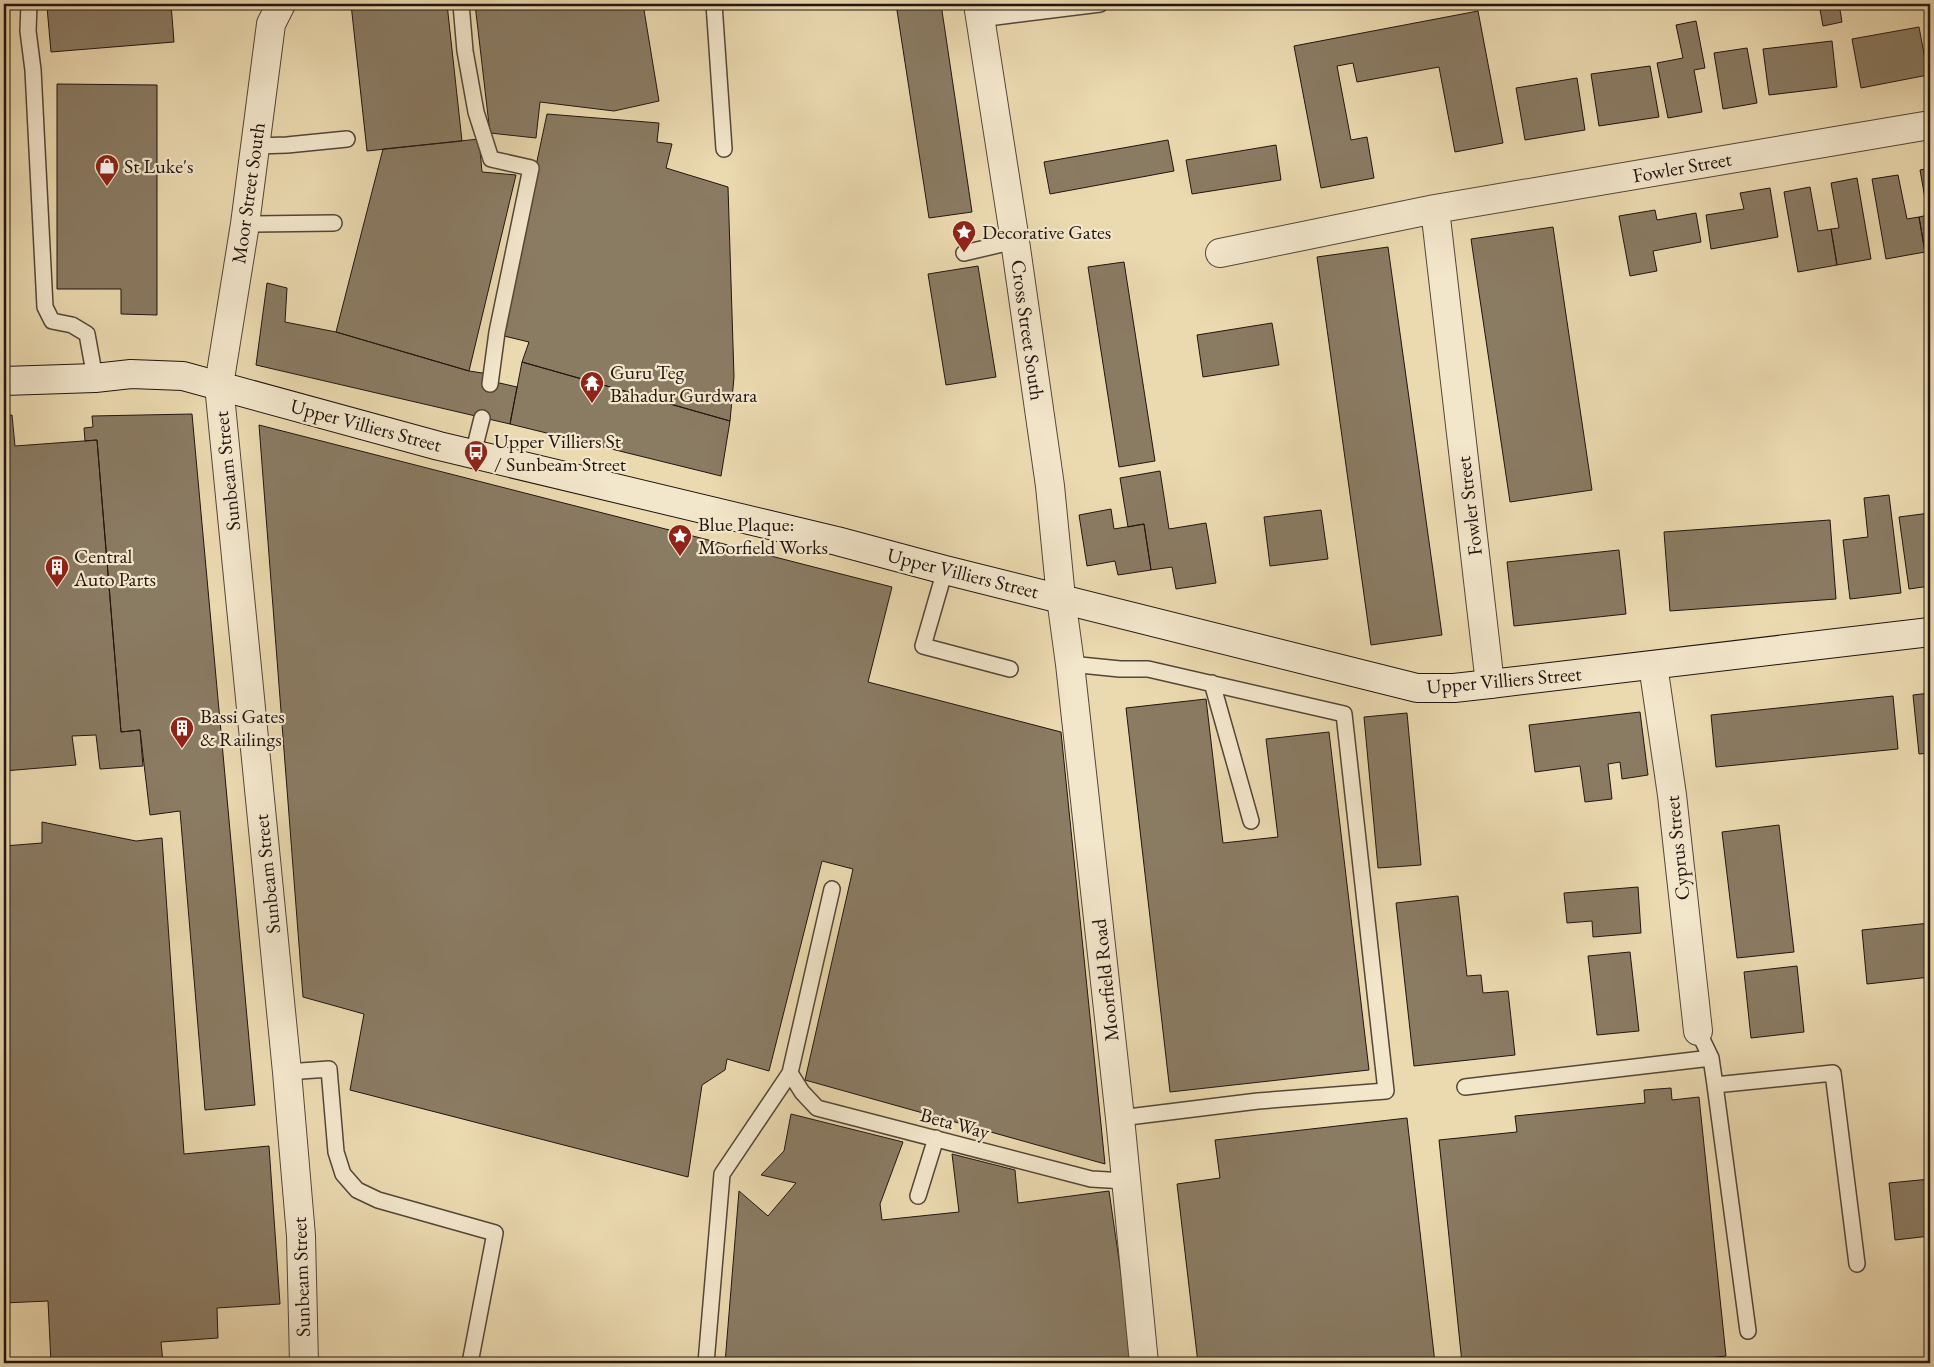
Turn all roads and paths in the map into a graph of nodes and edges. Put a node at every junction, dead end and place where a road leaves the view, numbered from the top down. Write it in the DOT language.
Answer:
graph roads {
  1 [pos="29,4"];
  2 [pos="281,4"];
  3 [pos="461,4"];
  4 [pos="714,4"];
  5 [pos="1100,4"];
  6 [pos="979,12"];
  7 [pos="1930,125"];
  8 [pos="348,138"];
  9 [pos="255,146"];
  10 [pos="724,149"];
  11 [pos="1435,209"];
  12 [pos="334,223"];
  13 [pos="245,224"];
  14 [pos="1015,241"];
  15 [pos="964,253"];
  16 [pos="1220,253"];
  17 [pos="95,378"];
  18 [pos="4,381"];
  19 [pos="490,384"];
  20 [pos="219,385"];
  21 [pos="482,418"];
  22 [pos="473,454"];
  23 [pos="944,570"];
  24 [pos="1061,598"];
  25 [pos="1930,632"];
  26 [pos="1070,664"];
  27 [pos="1653,665"];
  28 [pos="1010,669"];
  29 [pos="1212,683"];
  30 [pos="1490,684"];
  31 [pos="1251,822"];
  32 [pos="832,889"];
  33 [pos="1698,1031"];
  34 [pos="1712,1058"];
  35 [pos="287,1072"];
  36 [pos="790,1073"];
  37 [pos="1715,1085"];
  38 [pos="1465,1087"];
  39 [pos="1120,1118"];
  40 [pos="936,1138"];
  41 [pos="1126,1181"];
  42 [pos="918,1196"];
  43 [pos="1857,1264"];
  44 [pos="1748,1331"];
  45 [pos="304,1363"];
  46 [pos="470,1363"];
  47 [pos="706,1363"];
  48 [pos="1144,1363"];
  1 -- 17 [label="lane"];
  2 -- 9 [label="street, Moor Street South"];
  3 -- 19 [label="lane"];
  4 -- 10 [label="lane"];
  5 -- 6 [label="lane"];
  6 -- 14 [label="street, Cross Street South"];
  7 -- 11 [label="street, Fowler Street"];
  8 -- 9 [label="lane"];
  9 -- 13 [label="street, Moor Street South"];
  11 -- 16 [label="street, Fowler Street"];
  11 -- 30 [label="street, Fowler Street"];
  12 -- 13 [label="lane"];
  13 -- 20 [label="street, Moor Street South"];
  14 -- 15 [label="lane"];
  14 -- 24 [label="street, Cross Street South"];
  17 -- 18 [label="street, Upper Villiers Street"];
  17 -- 20 [label="street, Upper Villiers Street"];
  20 -- 22 [label="street, Upper Villiers Street"];
  20 -- 35 [label="street, Sunbeam Street"];
  21 -- 22 [label="lane"];
  22 -- 23 [label="street, Upper Villiers Street"];
  23 -- 24 [label="street, Upper Villiers Street"];
  23 -- 28 [label="lane"];
  24 -- 26 [label="street, Moorfield Road"];
  24 -- 30 [label="street, Upper Villiers Street"];
  25 -- 27 [label="street, Upper Villiers Street"];
  26 -- 29 [label="lane"];
  26 -- 39 [label="street, Moorfield Road"];
  27 -- 30 [label="street, Upper Villiers Street"];
  27 -- 33 [label="street, Cyprus Street"];
  29 -- 31 [label="lane"];
  29 -- 39 [label="lane"];
  32 -- 36 [label="lane"];
  33 -- 34 [label="lane"];
  34 -- 37 [label="lane"];
  34 -- 38 [label="lane"];
  35 -- 45 [label="street, Sunbeam Street"];
  35 -- 46 [label="lane"];
  36 -- 40 [label="lane, Beta Way"];
  36 -- 47 [label="lane"];
  37 -- 43 [label="lane"];
  37 -- 44 [label="lane"];
  39 -- 41 [label="street, Moorfield Road"];
  40 -- 41 [label="lane, Beta Way"];
  40 -- 42 [label="lane"];
  41 -- 48 [label="street, Moorfield Road"];
}
